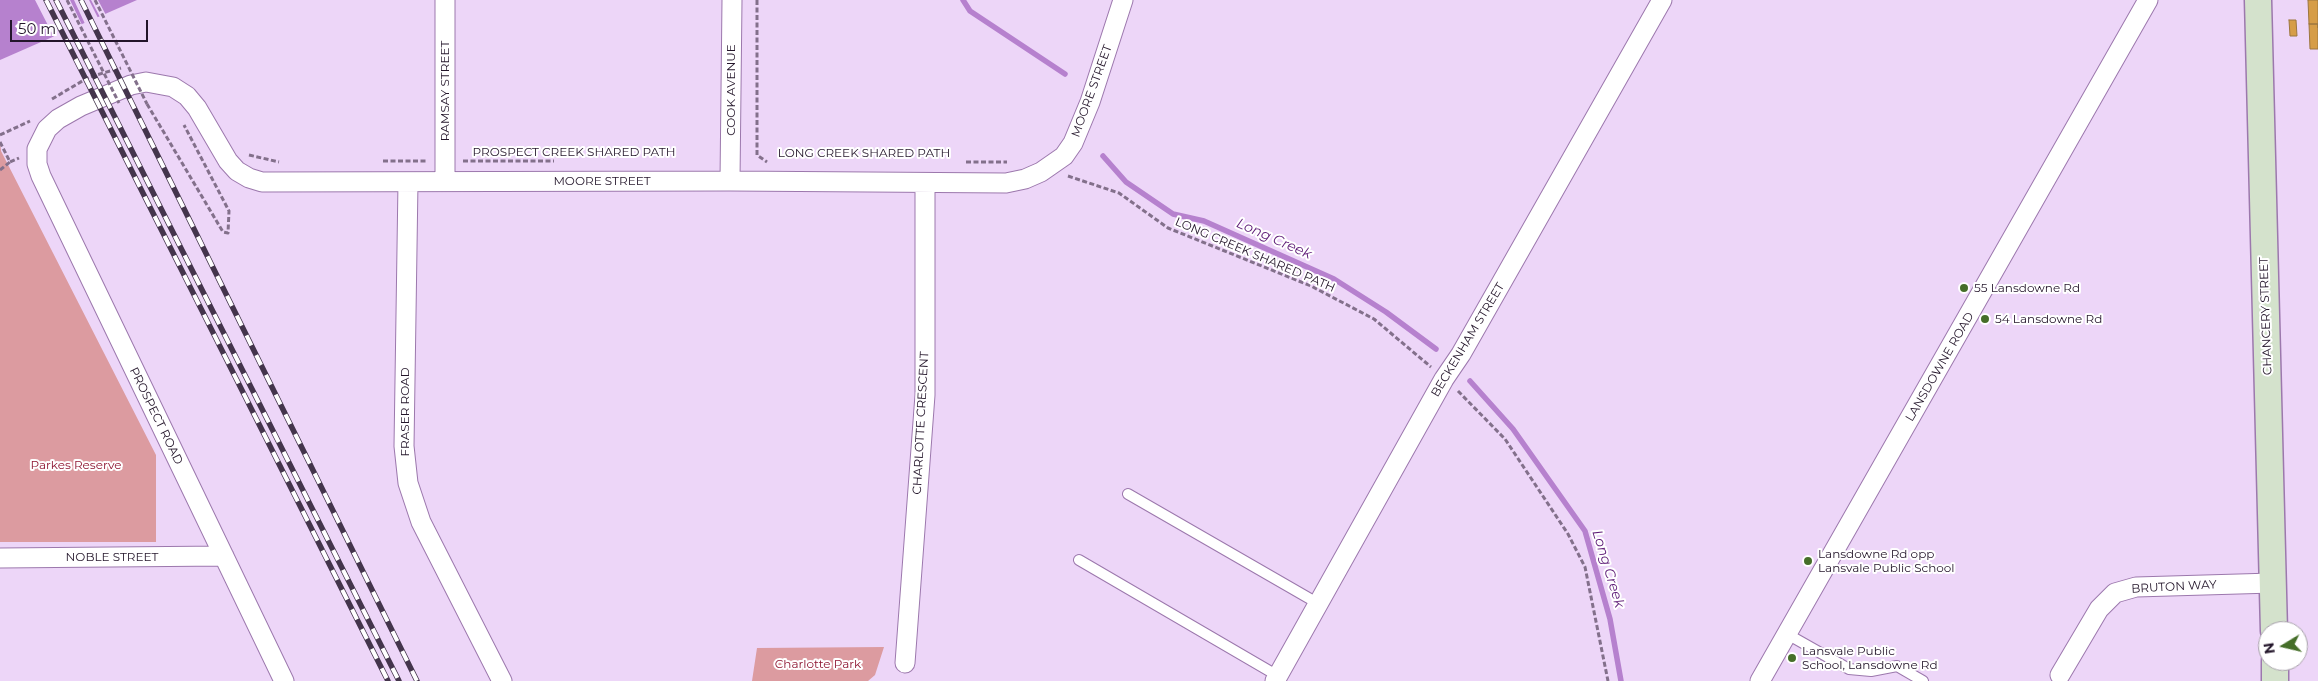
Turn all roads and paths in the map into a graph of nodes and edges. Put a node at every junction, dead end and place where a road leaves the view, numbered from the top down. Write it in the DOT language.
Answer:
graph roads {
  1 [pos="67,0"];
  2 [pos="95,0"];
  3 [pos="445,0"];
  4 [pos="732,0"];
  5 [pos="757,0"];
  6 [pos="1123,0"];
  7 [pos="1662,0"];
  8 [pos="2148,0"];
  9 [pos="2258,0"];
  10 [pos="132,66"];
  11 [pos="67,90"];
  12 [pos="119,103"];
  13 [pos="180,119"];
  14 [pos="0,142"];
  15 [pos="36,149"];
  16 [pos="246,152"];
  17 [pos="445,160"];
  18 [pos="563,161"];
  19 [pos="10,162"];
  20 [pos="376,162"];
  21 [pos="775,162"];
  22 [pos="958,162"];
  23 [pos="1012,162"];
  24 [pos="286,163"];
  25 [pos="0,170"];
  26 [pos="1066,175"];
  27 [pos="445,181"];
  28 [pos="730,181"];
  29 [pos="408,182"];
  30 [pos="925,183"];
  31 [pos="1430,366"];
  32 [pos="1464,396"];
  33 [pos="1128,494"];
  34 [pos="224,556"];
  35 [pos="0,558"];
  36 [pos="1079,560"];
  37 [pos="2273,583"];
  38 [pos="1319,604"];
  39 [pos="2274,621"];
  40 [pos="1787,634"];
  41 [pos="905,663"];
  42 [pos="2060,675"];
  43 [pos="1277,678"];
  44 [pos="284,681"];
  45 [pos="502,681"];
  46 [pos="1608,681"];
  47 [pos="1760,681"];
  48 [pos="1924,681"];
  1 -- 12 [label="path, bridge"];
  2 -- 13 [label="path, bridge"];
  3 -- 17 [label="street, RAMSAY STREET"];
  4 -- 28 [label="street, COOK AVENUE"];
  5 -- 21 [label="path, LONG CREEK SHARED PATH"];
  6 -- 30 [label="street, MOORE STREET"];
  7 -- 38 [label="street, BECKENHAM STREET"];
  8 -- 40 [label="street, LANSDOWNE ROAD"];
  9 -- 37 [label="main road, CHANCERY STREET"];
  10 -- 11 [label="path"];
  14 -- 19 [label="path"];
  15 -- 19 [label="path"];
  15 -- 29 [label="street, MOORE STREET"];
  15 -- 34 [label="street, PROSPECT ROAD"];
  16 -- 24 [label="path"];
  17 -- 18 [label="path, PROSPECT CREEK SHARED PATH"];
  17 -- 20 [label="path, PROSPECT CREEK SHARED PATH"];
  17 -- 27 [label="street, RAMSAY STREET"];
  19 -- 25 [label="path"];
  22 -- 23 [label="path, LONG CREEK SHARED PATH"];
  26 -- 31 [label="path, LONG CREEK SHARED PATH"];
  27 -- 28 [label="street, MOORE STREET"];
  27 -- 29 [label="street, MOORE STREET"];
  28 -- 30 [label="street, MOORE STREET"];
  29 -- 45 [label="street, FRASER ROAD"];
  30 -- 41 [label="street, CHARLOTTE CRESCENT"];
  32 -- 46 [label="path"];
  33 -- 38 [label="lane"];
  34 -- 35 [label="street, NOBLE STREET"];
  34 -- 44 [label="street, PROSPECT ROAD"];
  36 -- 43 [label="lane"];
  37 -- 39 [label="main road, CHANCERY STREET"];
  37 -- 42 [label="street, BRUTON WAY"];
  38 -- 43 [label="street, BECKENHAM STREET"];
  40 -- 47 [label="street, LANSDOWNE ROAD"];
  40 -- 48 [label="lane"];
}
